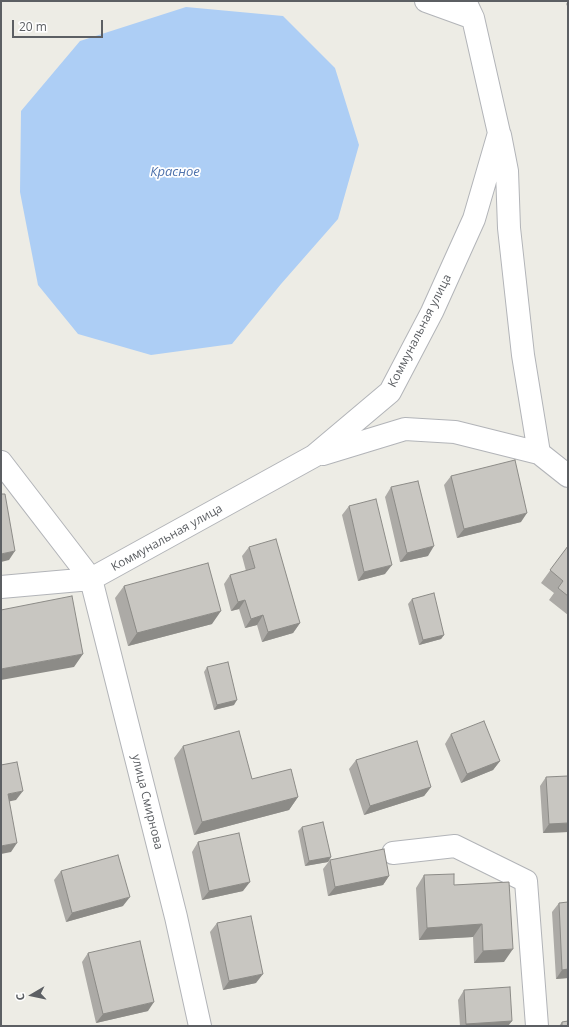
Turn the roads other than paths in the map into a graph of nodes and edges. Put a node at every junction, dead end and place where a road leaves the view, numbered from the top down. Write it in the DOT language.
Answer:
graph roads {
  1 [pos="426,1"];
  2 [pos="469,9"];
  3 [pos="499,133"];
  4 [pos="539,453"];
  5 [pos="314,456"];
  6 [pos="1,462"];
  7 [pos="568,476"];
  8 [pos="91,579"];
  9 [pos="1,587"];
  10 [pos="393,853"];
  11 [pos="200,1026"];
  12 [pos="536,1026"];
  1 -- 2 [label="street"];
  2 -- 3 [label="street, Коммунальная улица"];
  3 -- 4 [label="street"];
  3 -- 5 [label="street, Коммунальная улица"];
  4 -- 5 [label="street"];
  4 -- 7 [label="street"];
  5 -- 8 [label="street, Коммунальная улица"];
  6 -- 8 [label="street"];
  8 -- 9 [label="street, Коммунальная улица"];
  8 -- 11 [label="street, улица Смирнова"];
  10 -- 12 [label="street"];
}
